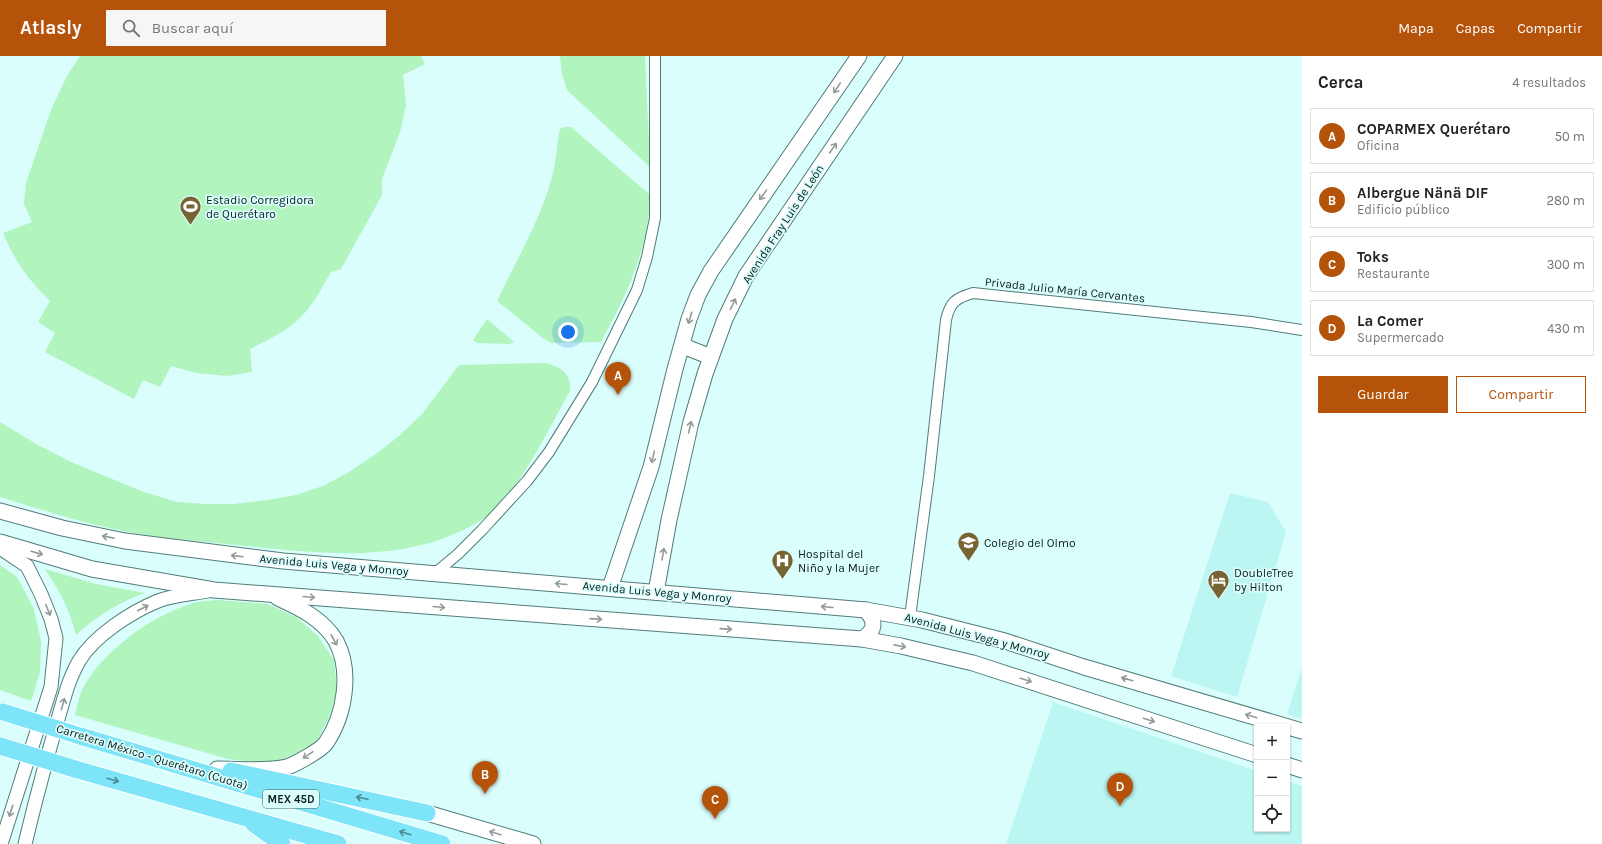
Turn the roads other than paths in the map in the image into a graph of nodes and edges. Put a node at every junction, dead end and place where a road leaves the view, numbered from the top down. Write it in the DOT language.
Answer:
graph roads {
  1 [pos="655,56"];
  2 [pos="860,56"];
  3 [pos="895,56"];
  4 [pos="1302,330"];
  5 [pos="683,346"];
  6 [pos="711,357"];
  7 [pos="0,511"];
  8 [pos="0,542"];
  9 [pos="0,548"];
  10 [pos="434,574"];
  11 [pos="610,588"];
  12 [pos="214,590"];
  13 [pos="656,592"];
  14 [pos="270,594"];
  15 [pos="866,610"];
  16 [pos="910,617"];
  17 [pos="862,639"];
  18 [pos="1,712"];
  19 [pos="1302,731"];
  20 [pos="0,746"];
  21 [pos="140,754"];
  22 [pos="1254,754"];
  23 [pos="1290,766"];
  24 [pos="217,769"];
  25 [pos="1302,770"];
  26 [pos="427,812"];
  27 [pos="252,819"];
  28 [pos="1,844"];
  29 [pos="25,844"];
  30 [pos="282,844"];
  31 [pos="300,844"];
  32 [pos="338,844"];
  33 [pos="442,844"];
  34 [pos="533,844"];
  1 -- 10 [label="street"];
  2 -- 5 [label="main road, one-way"];
  6 -- 3 [label="main road, Avenida Fray Luis de León, one-way"];
  4 -- 16 [label="street, Privada Julio María Cervantes"];
  5 -- 6 [label="main road"];
  5 -- 11 [label="main road, one-way"];
  13 -- 6 [label="main road, Avenida Fray Luis de León, one-way"];
  10 -- 7 [label="main road, Avenida Luis Vega y Monroy, one-way"];
  8 -- 12 [label="main road, one-way"];
  9 -- 28 [label="street, one-way"];
  11 -- 10 [label="main road, Avenida Luis Vega y Monroy, one-way"];
  11 -- 13 [label="main road, Avenida Luis Vega y Monroy"];
  12 -- 14 [label="main road"];
  29 -- 12 [label="street, one-way"];
  15 -- 13 [label="main road, Avenida Luis Vega y Monroy, one-way"];
  14 -- 17 [label="main road, one-way"];
  14 -- 24 [label="main road, one-way"];
  15 -- 16 [label="main road, Avenida Luis Vega y Monroy"];
  15 -- 17 [label="main road"];
  19 -- 16 [label="main road, Avenida Luis Vega y Monroy, one-way"];
  17 -- 22 [label="main road, one-way"];
  18 -- 21 [label="highway, Carretera México - Querétaro (Cuota) / MEX 45D, bridge"];
  20 -- 27 [label="highway, MEX 45D, one-way, bridge"];
  21 -- 24 [label="highway"];
  33 -- 21 [label="highway, Carretera México - Querétaro (Cuota) / MEX 45D, one-way"];
  23 -- 25 [label="main road"];
  26 -- 24 [label="highway, one-way"];
  34 -- 26 [label="main road, one-way"];
  27 -- 30 [label="highway"];
  27 -- 31 [label="highway"];
  27 -- 32 [label="highway, MEX 45D"];
}
